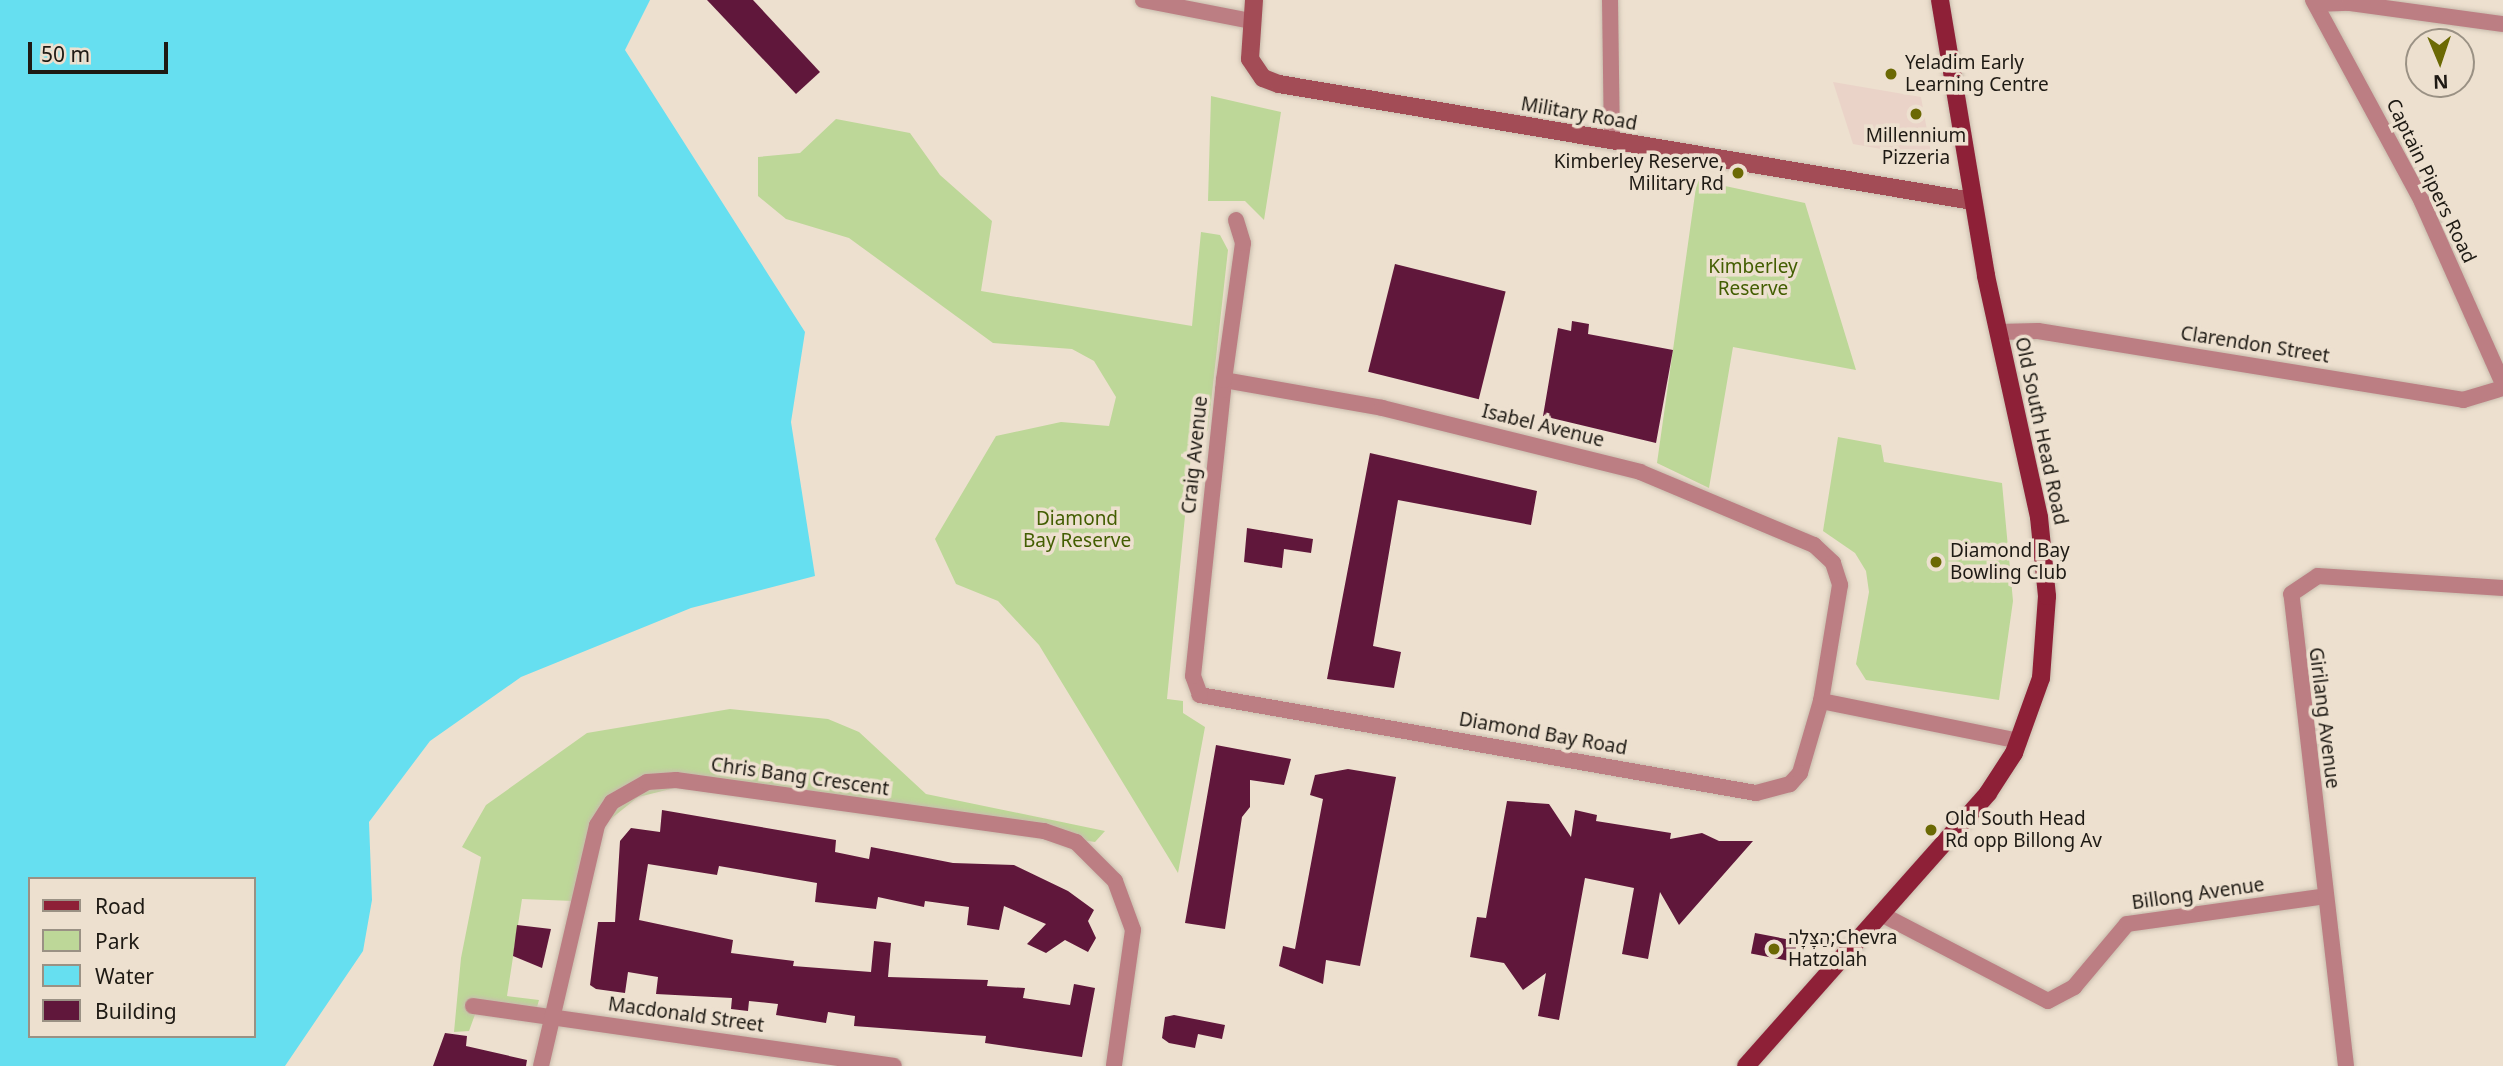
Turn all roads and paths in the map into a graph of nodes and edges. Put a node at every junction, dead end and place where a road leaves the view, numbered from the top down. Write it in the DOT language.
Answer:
graph roads {
  1 [pos="1143,0"];
  2 [pos="1254,0"];
  3 [pos="1610,0"];
  4 [pos="1940,0"];
  5 [pos="2314,2"];
  6 [pos="1251,21"];
  7 [pos="2503,24"];
  8 [pos="1612,141"];
  9 [pos="1972,201"];
  10 [pos="1236,220"];
  11 [pos="1998,332"];
  12 [pos="1224,380"];
  13 [pos="2503,386"];
  14 [pos="1833,563"];
  15 [pos="2503,588"];
  16 [pos="1200,695"];
  17 [pos="1821,702"];
  18 [pos="2019,741"];
  19 [pos="2325,897"];
  20 [pos="1881,914"];
  21 [pos="472,1006"];
  22 [pos="551,1017"];
  23 [pos="541,1066"];
  24 [pos="894,1066"];
  25 [pos="1114,1066"];
  26 [pos="1746,1066"];
  27 [pos="2346,1066"];
  1 -- 6 [label="street"];
  2 -- 6 [label="street, Military Road"];
  3 -- 8 [label="street"];
  4 -- 9 [label="main road, Old South Head Road"];
  5 -- 7 [label="street"];
  5 -- 13 [label="street, Captain Pipers Road"];
  6 -- 8 [label="street, Military Road"];
  8 -- 9 [label="street, Military Road"];
  9 -- 11 [label="main road, Old South Head Road"];
  10 -- 12 [label="street, Craig Avenue"];
  11 -- 13 [label="street, Clarendon Street"];
  11 -- 18 [label="main road, Old South Head Road"];
  12 -- 14 [label="street, Isabel Avenue"];
  12 -- 16 [label="street, Craig Avenue"];
  14 -- 17 [label="street, Diamond Bay Road"];
  15 -- 19 [label="street, Girilang Avenue"];
  16 -- 17 [label="street, Diamond Bay Road"];
  17 -- 18 [label="street"];
  18 -- 20 [label="main road, Old South Head Road"];
  19 -- 20 [label="street, Billong Avenue"];
  19 -- 27 [label="street, Girilang Avenue"];
  20 -- 26 [label="main road, Old South Head Road"];
  21 -- 22 [label="street, Macdonald Street"];
  22 -- 23 [label="street, Chris Bang Crescent"];
  22 -- 24 [label="street, Macdonald Street"];
  22 -- 25 [label="street, Chris Bang Crescent"];
}
